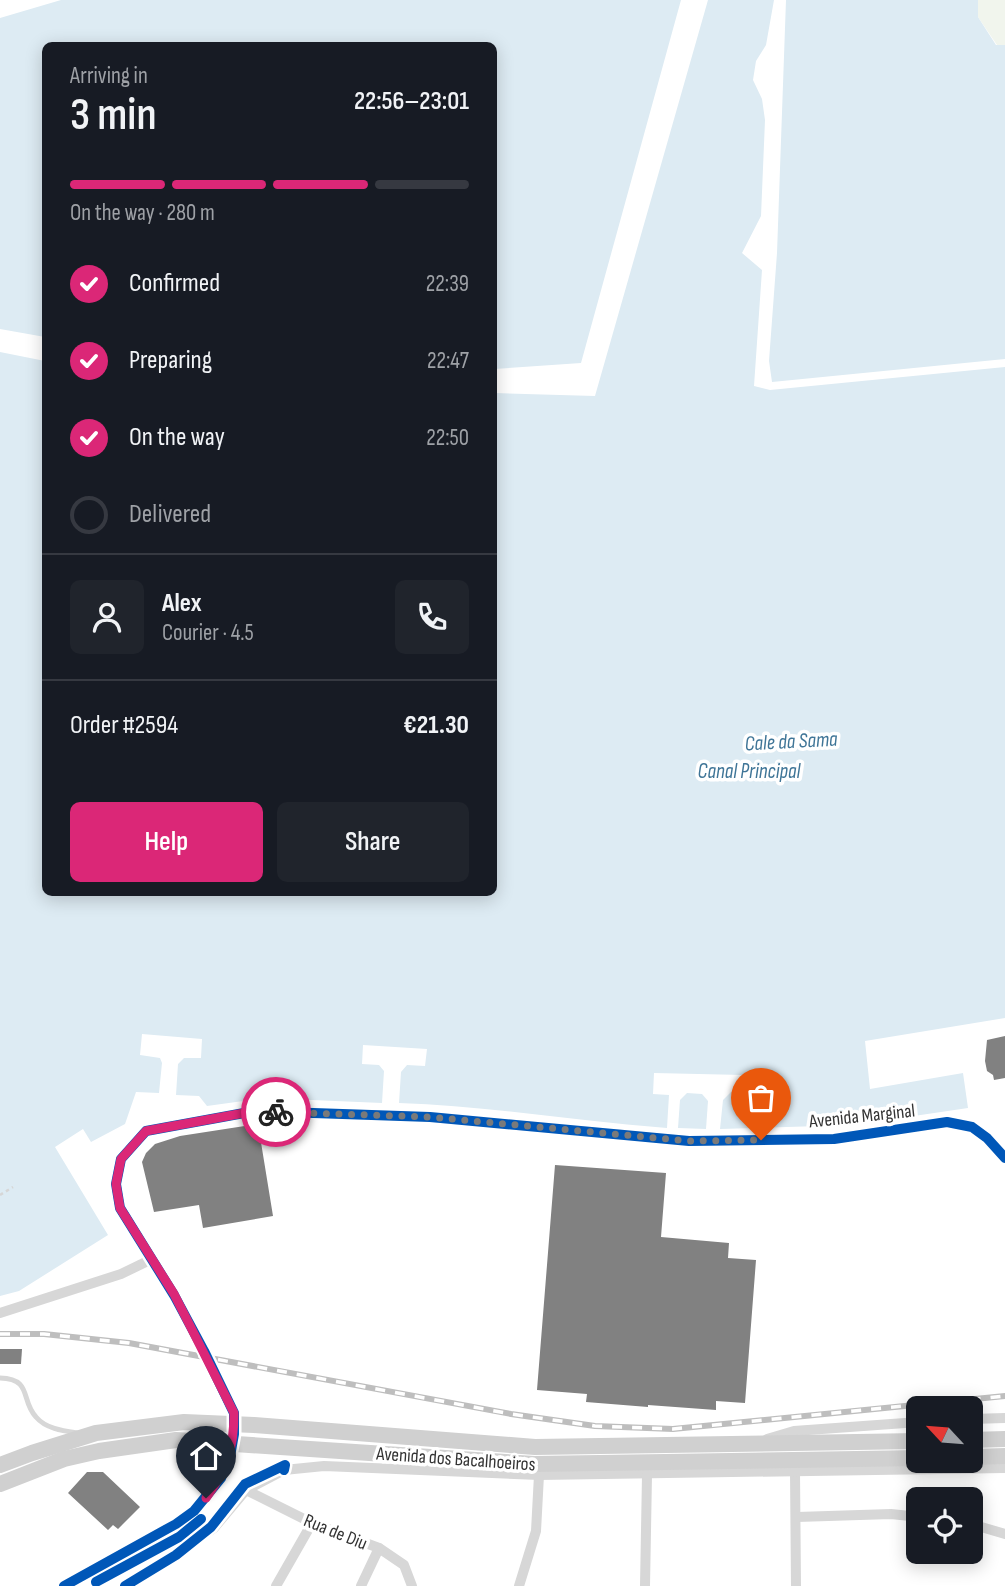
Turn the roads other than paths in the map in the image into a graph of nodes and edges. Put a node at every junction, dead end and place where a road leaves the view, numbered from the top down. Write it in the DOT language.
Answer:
graph roads {
  1 [pos="1005,1158"];
  2 [pos="152,1259"];
  3 [pos="0,1313"];
  4 [pos="0,1378"];
  5 [pos="1005,1418"];
  6 [pos="984,1419"];
  7 [pos="906,1423"];
  8 [pos="92,1434"];
  9 [pos="1005,1439"];
  10 [pos="984,1440"];
  11 [pos="906,1441"];
  12 [pos="755,1443"];
  13 [pos="1005,1456"];
  14 [pos="984,1457"];
  15 [pos="906,1458"];
  16 [pos="0,1465"];
  17 [pos="1005,1468"];
  18 [pos="795,1472"];
  19 [pos="539,1475"];
  20 [pos="647,1475"];
  21 [pos="0,1483"];
  22 [pos="246,1490"];
  23 [pos="906,1516"];
  24 [pos="797,1517"];
  25 [pos="312,1523"];
  26 [pos="983,1528"];
  27 [pos="1005,1534"];
  28 [pos="379,1548"];
  29 [pos="64,1586"];
  30 [pos="126,1586"];
  31 [pos="276,1586"];
  32 [pos="361,1586"];
  33 [pos="412,1586"];
  34 [pos="519,1586"];
  35 [pos="645,1586"];
  36 [pos="796,1586"];
  1 -- 2 [label="street, Avenida Marginal"];
  2 -- 3 [label="street"];
  2 -- 29 [label="street, Avenida Marginal, bridge"];
  4 -- 8 [label="lane"];
  5 -- 6 [label="street"];
  7 -- 12 [label="street"];
  8 -- 12 [label="main road, Avenida dos Bacalhoeiros"];
  8 -- 16 [label="main road, Avenida dos Bacalhoeiros"];
  9 -- 10 [label="main road"];
  11 -- 12 [label="main road, Avenida dos Bacalhoeiros"];
  13 -- 14 [label="main road"];
  15 -- 21 [label="main road, Avenida dos Bacalhoeiros"];
  17 -- 18 [label="street"];
  18 -- 20 [label="street"];
  18 -- 24 [label="street"];
  19 -- 20 [label="street"];
  19 -- 22 [label="street"];
  19 -- 34 [label="street"];
  20 -- 35 [label="street"];
  22 -- 25 [label="street, Rua de Diu"];
  22 -- 30 [label="street"];
  23 -- 24 [label="street"];
  24 -- 36 [label="street"];
  25 -- 28 [label="street, Rua de Diu"];
  25 -- 31 [label="street"];
  26 -- 27 [label="street"];
  28 -- 32 [label="street"];
  28 -- 33 [label="street, Rua de Diu"];
}
